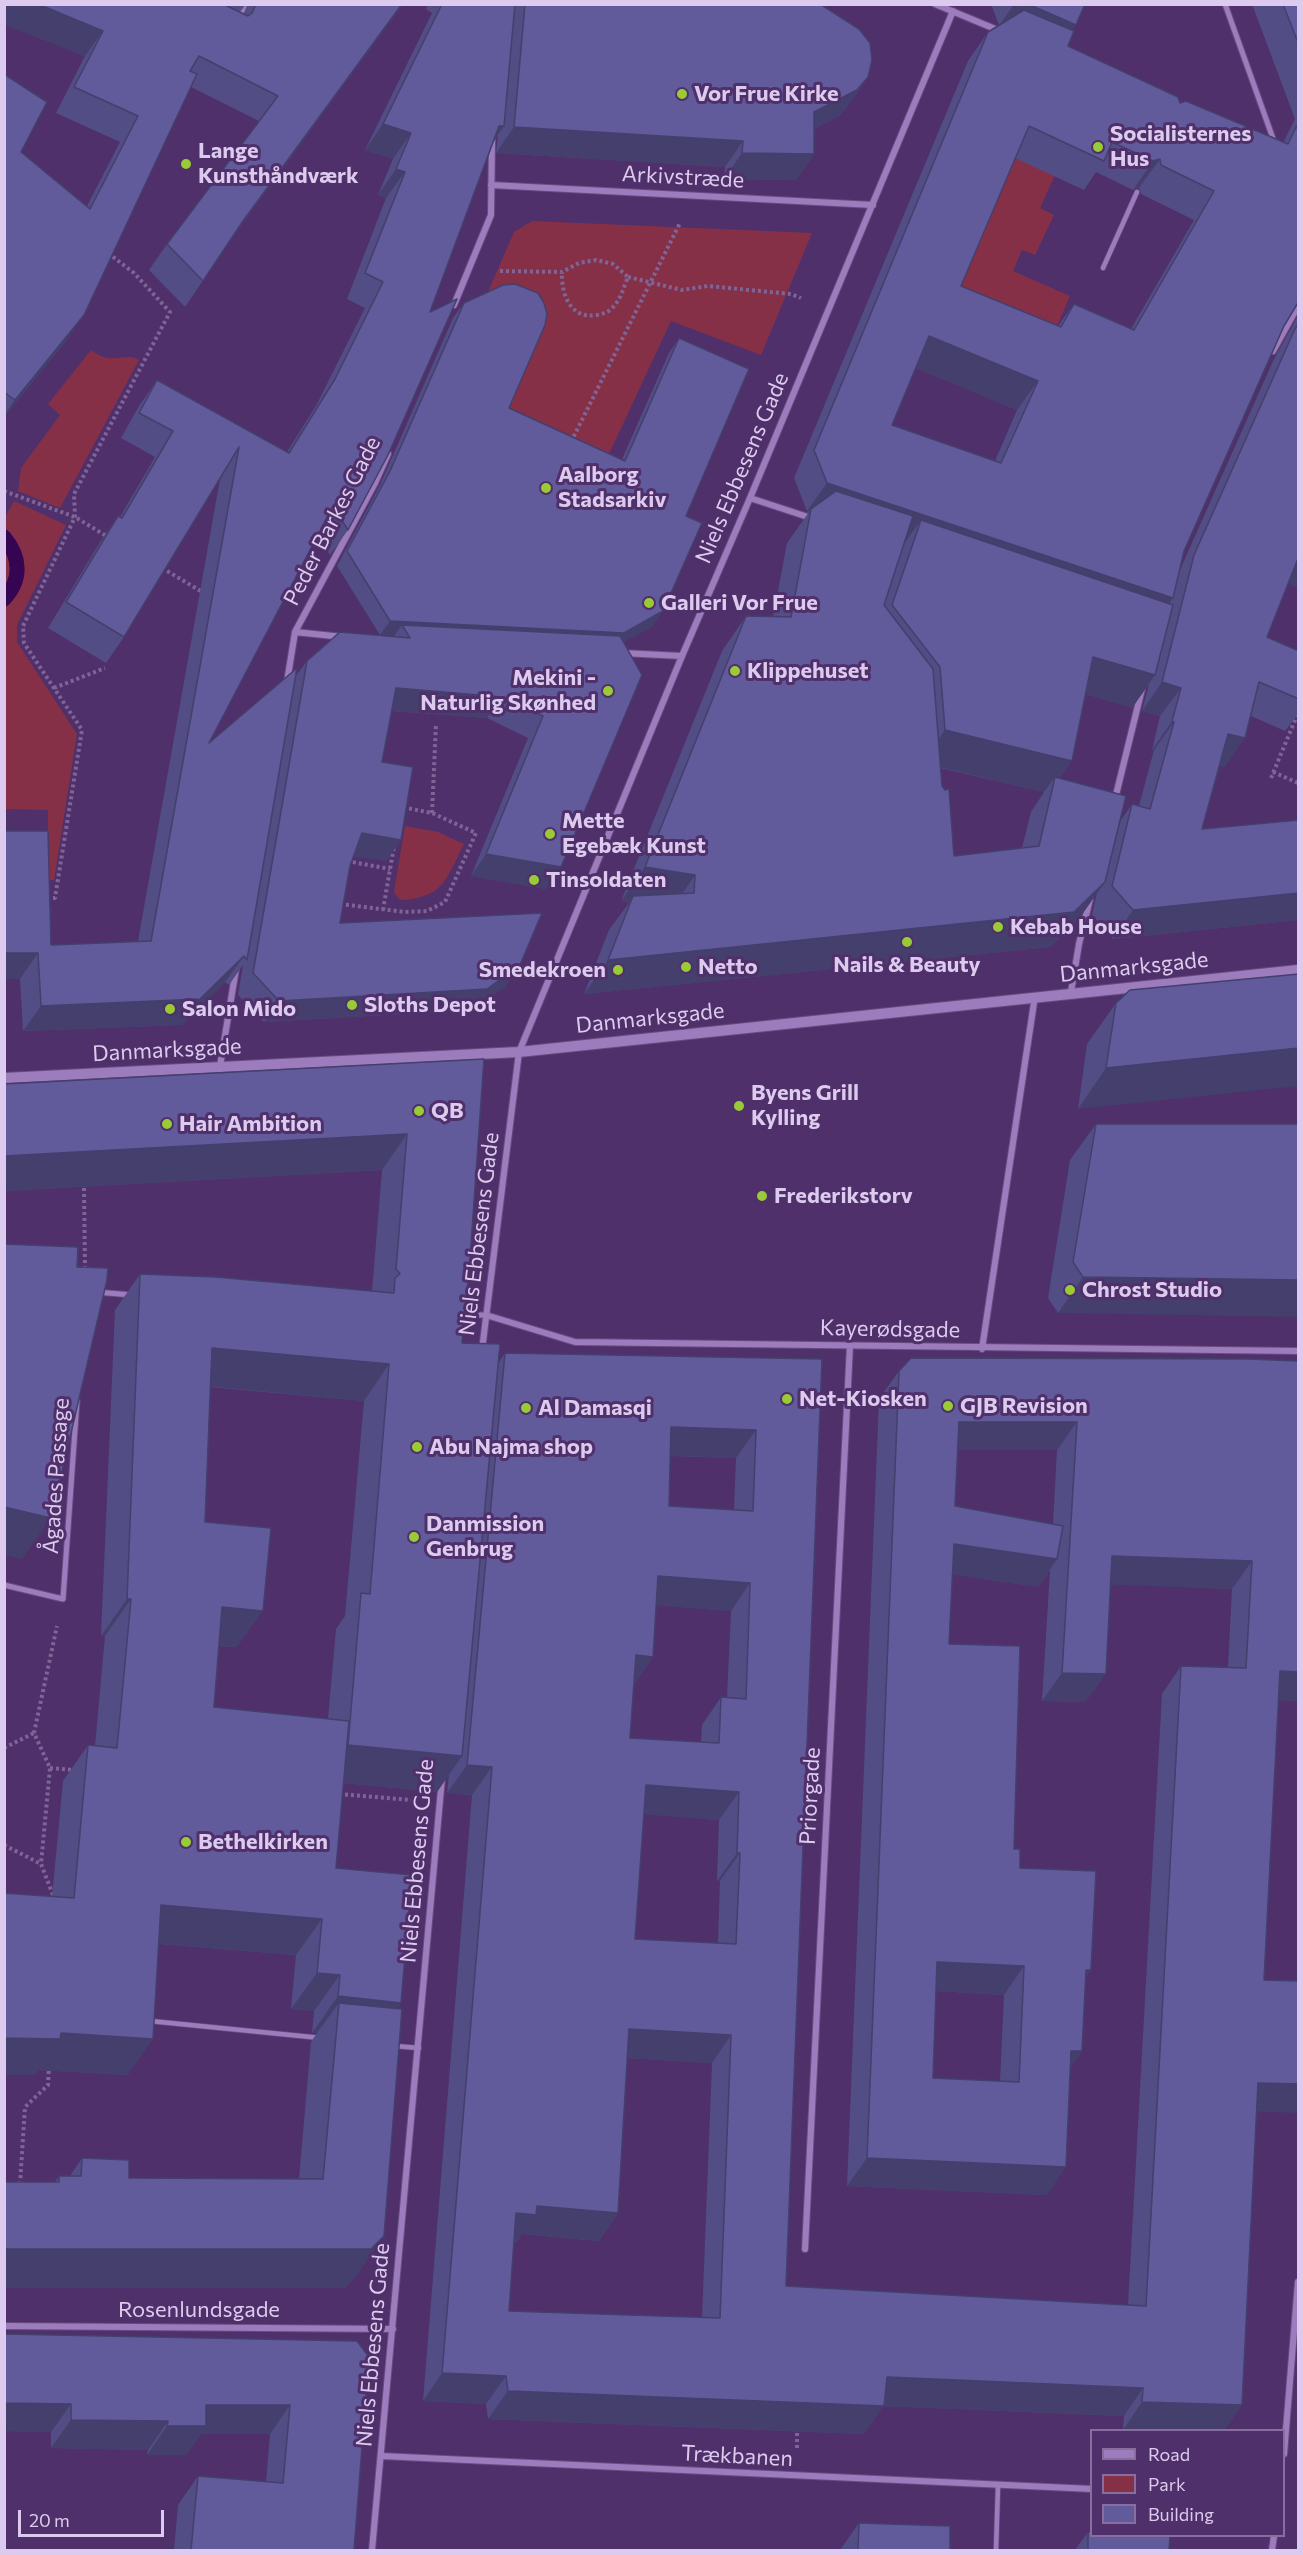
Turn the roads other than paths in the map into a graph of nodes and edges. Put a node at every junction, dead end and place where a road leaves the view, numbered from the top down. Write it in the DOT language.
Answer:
graph roads {
  1 [pos="245,4"];
  2 [pos="935,4"];
  3 [pos="1225,4"];
  4 [pos="954,8"];
  5 [pos="235,26"];
  6 [pos="1008,35"];
  7 [pos="492,137"];
  8 [pos="1266,144"];
  9 [pos="1277,149"];
  10 [pos="491,186"];
  11 [pos="1137,192"];
  12 [pos="873,205"];
  13 [pos="1103,268"];
  14 [pos="1299,306"];
  15 [pos="450,314"];
  16 [pos="1269,357"];
  17 [pos="393,442"];
  18 [pos="750,498"];
  19 [pos="817,520"];
  20 [pos="296,632"];
  21 [pos="355,638"];
  22 [pos="612,653"];
  23 [pos="682,656"];
  24 [pos="1144,680"];
  25 [pos="285,690"];
  26 [pos="1113,806"];
  27 [pos="1093,886"];
  28 [pos="238,960"];
  29 [pos="1299,970"];
  30 [pos="1071,992"];
  31 [pos="1035,996"];
  32 [pos="519,1052"];
  33 [pos="220,1066"];
  34 [pos="4,1078"];
  35 [pos="85,1292"];
  36 [pos="145,1296"];
  37 [pos="454,1315"];
  38 [pos="486,1315"];
  39 [pos="850,1345"];
  40 [pos="982,1349"];
  41 [pos="1299,1352"];
  42 [pos="481,1363"];
  43 [pos="78,1398"];
  44 [pos="4,1585"];
  45 [pos="443,1767"];
  46 [pos="148,2020"];
  47 [pos="324,2039"];
  48 [pos="383,2045"];
  49 [pos="419,2048"];
  50 [pos="805,2249"];
  51 [pos="1299,2282"];
  52 [pos="4,2326"];
  53 [pos="393,2329"];
  54 [pos="1285,2443"];
  55 [pos="381,2456"];
  56 [pos="998,2486"];
  57 [pos="1090,2489"];
  58 [pos="372,2550"];
  59 [pos="996,2550"];
  1 -- 5 [label="street"];
  2 -- 4 [label="street"];
  3 -- 9 [label="street"];
  4 -- 6 [label="street"];
  4 -- 12 [label="street, Niels Ebbesens Gade"];
  7 -- 10 [label="street"];
  8 -- 9 [label="street"];
  10 -- 12 [label="street, Arkivstræde"];
  10 -- 15 [label="street"];
  11 -- 13 [label="lane"];
  12 -- 18 [label="street, Niels Ebbesens Gade"];
  14 -- 16 [label="street"];
  17 -- 20 [label="street, Peder Barkes Gade"];
  18 -- 19 [label="street"];
  18 -- 23 [label="street, Niels Ebbesens Gade"];
  20 -- 21 [label="street"];
  20 -- 25 [label="street, Peder Barkes Gade"];
  22 -- 23 [label="street"];
  23 -- 32 [label="street, Niels Ebbesens Gade"];
  24 -- 26 [label="street"];
  27 -- 30 [label="street"];
  28 -- 33 [label="street"];
  29 -- 30 [label="street, Danmarksgade"];
  30 -- 31 [label="street, Danmarksgade"];
  31 -- 32 [label="street, Danmarksgade"];
  31 -- 40 [label="street"];
  32 -- 33 [label="street, Danmarksgade"];
  32 -- 38 [label="street, Niels Ebbesens Gade"];
  33 -- 34 [label="street, Danmarksgade"];
  35 -- 36 [label="street"];
  37 -- 38 [label="street"];
  38 -- 39 [label="street, Kayerødsgade"];
  38 -- 42 [label="street, Niels Ebbesens Gade"];
  39 -- 40 [label="street, Kayerødsgade"];
  39 -- 50 [label="street, Priorgade"];
  40 -- 41 [label="street, Kayerødsgade"];
  43 -- 44 [label="street, Ågades Passage"];
  45 -- 49 [label="street, Niels Ebbesens Gade"];
  46 -- 47 [label="lane"];
  48 -- 49 [label="lane"];
  49 -- 53 [label="street, Niels Ebbesens Gade"];
  51 -- 54 [label="street"];
  52 -- 53 [label="street, Rosenlundsgade"];
  53 -- 55 [label="street, Niels Ebbesens Gade"];
  55 -- 56 [label="street, Trækbanen"];
  55 -- 58 [label="street, Niels Ebbesens Gade"];
  56 -- 57 [label="street, Trækbanen"];
  56 -- 59 [label="lane"];
}
